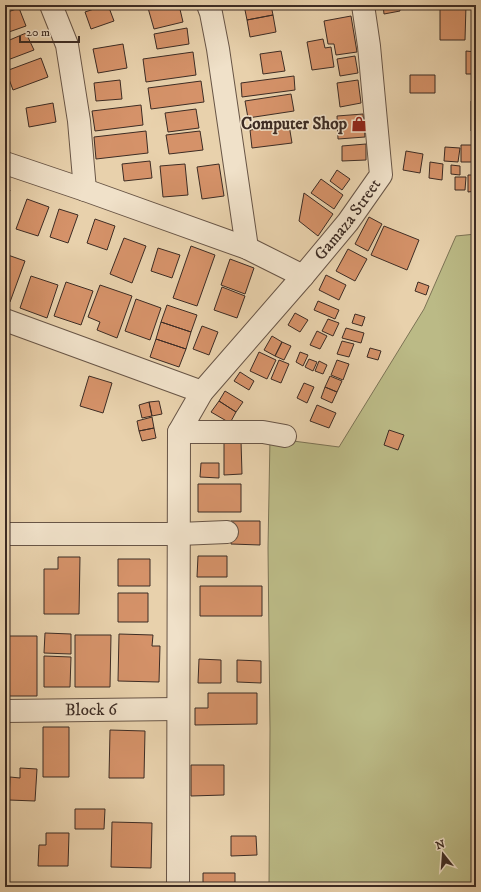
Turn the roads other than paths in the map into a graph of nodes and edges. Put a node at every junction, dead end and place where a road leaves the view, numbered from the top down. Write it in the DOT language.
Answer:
graph roads {
  1 [pos="51,5"];
  2 [pos="208,5"];
  3 [pos="363,5"];
  4 [pos="5,163"];
  5 [pos="85,190"];
  6 [pos="247,248"];
  7 [pos="300,281"];
  8 [pos="5,320"];
  9 [pos="202,392"];
  10 [pos="179,432"];
  11 [pos="285,436"];
  12 [pos="227,532"];
  13 [pos="5,534"];
  14 [pos="178,534"];
  15 [pos="178,709"];
  16 [pos="5,711"];
  17 [pos="178,887"];
  1 -- 5 [label="street"];
  2 -- 6 [label="street"];
  3 -- 7 [label="street, Gamaza Street"];
  4 -- 5 [label="street"];
  5 -- 6 [label="street"];
  6 -- 7 [label="street"];
  7 -- 9 [label="street, Gamaza Street"];
  8 -- 9 [label="street"];
  9 -- 10 [label="street, Gamaza Street"];
  10 -- 11 [label="street"];
  10 -- 14 [label="street"];
  12 -- 14 [label="street"];
  13 -- 14 [label="street"];
  14 -- 15 [label="street"];
  15 -- 16 [label="street, Block 6"];
  15 -- 17 [label="street"];
}
